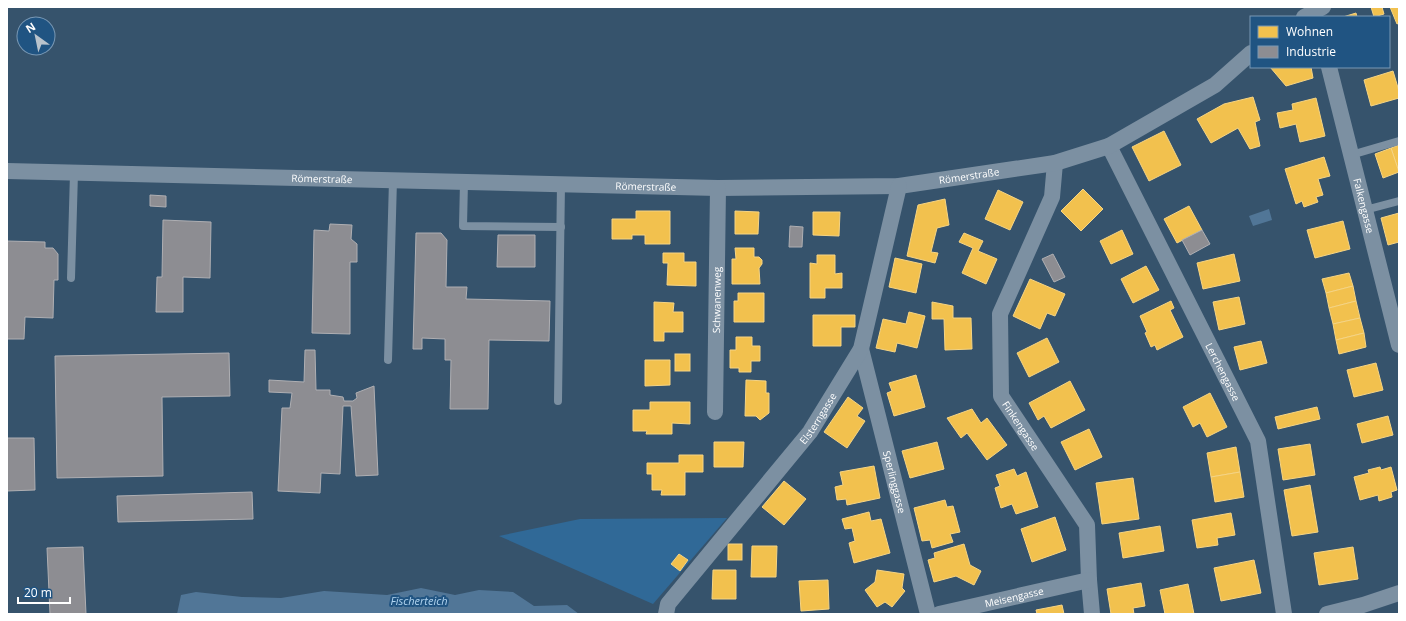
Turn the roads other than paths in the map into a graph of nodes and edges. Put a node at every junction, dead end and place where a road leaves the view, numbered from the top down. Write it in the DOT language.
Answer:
graph roads {
  1 [pos="1250,54"];
  2 [pos="1329,68"];
  3 [pos="1399,141"];
  4 [pos="1109,146"];
  5 [pos="1351,155"];
  6 [pos="1055,163"];
  7 [pos="7,171"];
  8 [pos="74,173"];
  9 [pos="393,180"];
  10 [pos="464,182"];
  11 [pos="562,184"];
  12 [pos="899,186"];
  13 [pos="718,188"];
  14 [pos="1399,201"];
  15 [pos="1365,210"];
  16 [pos="561,227"];
  17 [pos="71,278"];
  18 [pos="1399,345"];
  19 [pos="861,350"];
  20 [pos="388,360"];
  21 [pos="558,401"];
  22 [pos="715,412"];
  23 [pos="1089,580"];
  24 [pos="1399,593"];
  25 [pos="666,614"];
  26 [pos="928,614"];
  27 [pos="939,614"];
  28 [pos="1092,614"];
  29 [pos="1284,614"];
  30 [pos="1327,614"];
  1 -- 4 [label="street, Römerstraße"];
  2 -- 5 [label="street, Falkengasse"];
  3 -- 5 [label="lane"];
  4 -- 6 [label="street, Römerstraße"];
  4 -- 29 [label="street, Lerchengasse"];
  5 -- 15 [label="street, Falkengasse"];
  6 -- 12 [label="street, Römerstraße"];
  6 -- 23 [label="street, Finkengasse"];
  7 -- 8 [label="street, Römerstraße"];
  8 -- 9 [label="street, Römerstraße"];
  8 -- 17 [label="lane"];
  9 -- 10 [label="street, Römerstraße"];
  9 -- 20 [label="lane"];
  10 -- 11 [label="street, Römerstraße"];
  10 -- 16 [label="lane"];
  11 -- 13 [label="street, Römerstraße"];
  11 -- 16 [label="lane"];
  12 -- 13 [label="street, Römerstraße"];
  12 -- 19 [label="street, Elsterngasse"];
  13 -- 22 [label="street, Schwanenweg"];
  14 -- 15 [label="lane"];
  15 -- 18 [label="street, Falkengasse"];
  16 -- 21 [label="lane"];
  19 -- 25 [label="street, Elsterngasse"];
  19 -- 26 [label="street, Sperlinggasse"];
  23 -- 27 [label="street, Meisengasse"];
  23 -- 28 [label="street, Finkengasse"];
  24 -- 30 [label="street"];
}
